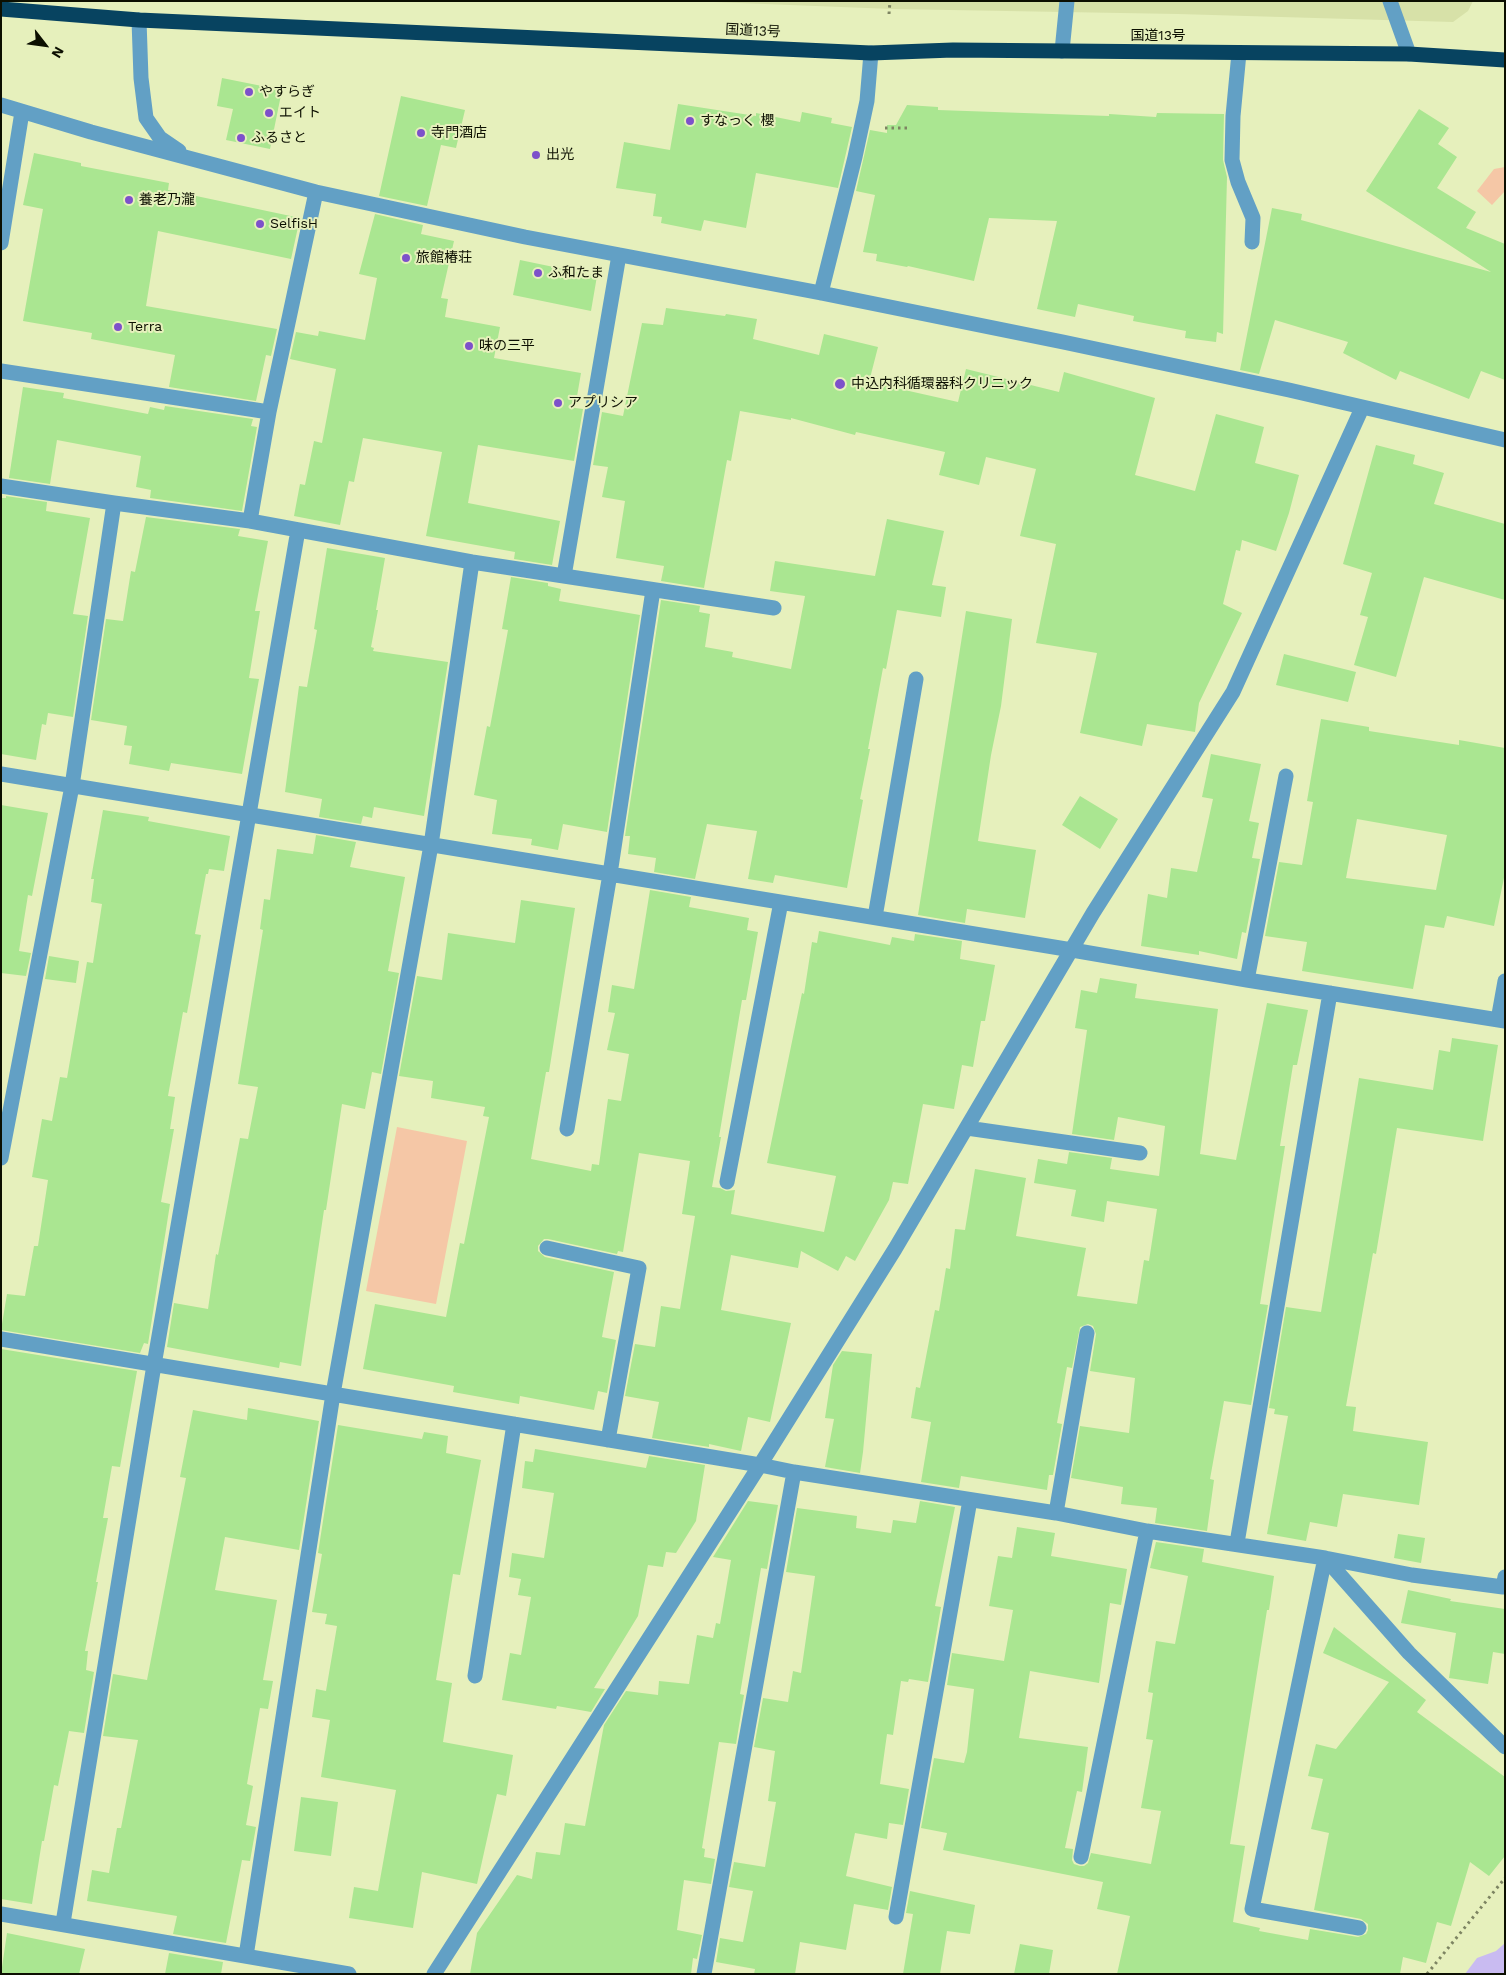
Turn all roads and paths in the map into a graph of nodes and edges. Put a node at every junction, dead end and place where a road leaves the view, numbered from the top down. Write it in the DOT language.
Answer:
graph roads {
  1 [pos="890,1"];
  2 [pos="1067,1"];
  3 [pos="1390,1"];
  4 [pos="1,9"];
  5 [pos="889,14"];
  6 [pos="139,20"];
  7 [pos="1062,51"];
  8 [pos="1239,52"];
  9 [pos="871,53"];
  10 [pos="1410,54"];
  11 [pos="1505,60"];
  12 [pos="1,105"];
  13 [pos="22,112"];
  14 [pos="188,157"];
  15 [pos="316,192"];
  16 [pos="1,242"];
  17 [pos="1252,242"];
  18 [pos="619,255"];
  19 [pos="822,293"];
  20 [pos="1,371"];
  21 [pos="1362,408"];
  22 [pos="269,412"];
  23 [pos="1505,440"];
  24 [pos="1,486"];
  25 [pos="114,503"];
  26 [pos="250,521"];
  27 [pos="298,530"];
  28 [pos="472,562"];
  29 [pos="564,576"];
  30 [pos="653,590"];
  31 [pos="774,608"];
  32 [pos="916,679"];
  33 [pos="1,774"];
  34 [pos="1286,776"];
  35 [pos="72,786"];
  36 [pos="248,815"];
  37 [pos="431,845"];
  38 [pos="610,874"];
  39 [pos="781,902"];
  40 [pos="875,917"];
  41 [pos="1072,950"];
  42 [pos="1247,980"];
  43 [pos="1505,981"];
  44 [pos="1330,993"];
  45 [pos="1501,1020"];
  46 [pos="967,1128"];
  47 [pos="567,1129"];
  48 [pos="1140,1153"];
  49 [pos="1,1158"];
  50 [pos="727,1182"];
  51 [pos="547,1248"];
  52 [pos="1087,1333"];
  53 [pos="1,1339"];
  54 [pos="154,1365"];
  55 [pos="333,1394"];
  56 [pos="514,1424"];
  57 [pos="608,1440"];
  58 [pos="760,1465"];
  59 [pos="794,1472"];
  60 [pos="970,1500"];
  61 [pos="1056,1513"];
  62 [pos="1147,1531"];
  63 [pos="1236,1543"];
  64 [pos="1325,1558"];
  65 [pos="1505,1577"];
  66 [pos="475,1676"];
  67 [pos="1505,1747"];
  68 [pos="1081,1857"];
  69 [pos="1505,1878"];
  70 [pos="1,1914"];
  71 [pos="896,1917"];
  72 [pos="63,1923"];
  73 [pos="1359,1928"];
  74 [pos="246,1956"];
  75 [pos="349,1974"];
  76 [pos="434,1974"];
  77 [pos="704,1974"];
  78 [pos="1427,1974"];
  1 -- 5 [label="path"];
  2 -- 7 [label="street"];
  3 -- 10 [label="street"];
  4 -- 6 [label="highway, 国道13号"];
  6 -- 9 [label="highway, 国道13号"];
  6 -- 14 [label="street"];
  7 -- 8 [label="highway, 国道13号"];
  7 -- 9 [label="highway, 国道13号"];
  8 -- 10 [label="highway, 国道13号"];
  8 -- 17 [label="street"];
  9 -- 19 [label="street"];
  10 -- 11 [label="highway, 国道13号"];
  12 -- 13 [label="street"];
  13 -- 14 [label="street"];
  13 -- 16 [label="street"];
  14 -- 15 [label="street"];
  15 -- 18 [label="street"];
  15 -- 22 [label="street"];
  18 -- 19 [label="street"];
  18 -- 29 [label="street"];
  19 -- 21 [label="street"];
  20 -- 22 [label="street"];
  21 -- 23 [label="street"];
  21 -- 41 [label="street"];
  22 -- 26 [label="street"];
  24 -- 25 [label="street"];
  25 -- 26 [label="street"];
  25 -- 35 [label="street"];
  26 -- 27 [label="street"];
  27 -- 28 [label="street"];
  27 -- 36 [label="street"];
  28 -- 29 [label="street"];
  28 -- 37 [label="street"];
  29 -- 30 [label="street"];
  30 -- 31 [label="street"];
  30 -- 38 [label="street"];
  32 -- 40 [label="street"];
  33 -- 35 [label="street"];
  34 -- 42 [label="street"];
  35 -- 36 [label="street"];
  35 -- 49 [label="street"];
  36 -- 37 [label="street"];
  36 -- 54 [label="street"];
  37 -- 38 [label="street"];
  37 -- 55 [label="street"];
  38 -- 39 [label="street"];
  38 -- 47 [label="street"];
  39 -- 40 [label="street"];
  39 -- 50 [label="street"];
  40 -- 41 [label="street"];
  41 -- 42 [label="street"];
  41 -- 46 [label="street"];
  42 -- 44 [label="street"];
  43 -- 45 [label="street"];
  44 -- 45 [label="street"];
  44 -- 63 [label="street"];
  46 -- 48 [label="street"];
  46 -- 58 [label="street"];
  51 -- 57 [label="street"];
  52 -- 61 [label="street"];
  53 -- 54 [label="street"];
  54 -- 55 [label="street"];
  54 -- 72 [label="street"];
  55 -- 56 [label="street"];
  55 -- 74 [label="street"];
  56 -- 57 [label="street"];
  56 -- 66 [label="street"];
  57 -- 58 [label="street"];
  58 -- 59 [label="street"];
  58 -- 76 [label="street"];
  59 -- 60 [label="street"];
  59 -- 77 [label="street"];
  60 -- 61 [label="street"];
  60 -- 71 [label="street"];
  61 -- 62 [label="street"];
  62 -- 63 [label="street"];
  62 -- 68 [label="street"];
  63 -- 64 [label="street"];
  64 -- 65 [label="street"];
  64 -- 67 [label="street"];
  64 -- 73 [label="street"];
  69 -- 78 [label="path"];
  70 -- 72 [label="street"];
  72 -- 74 [label="street"];
  74 -- 75 [label="street"];
}
